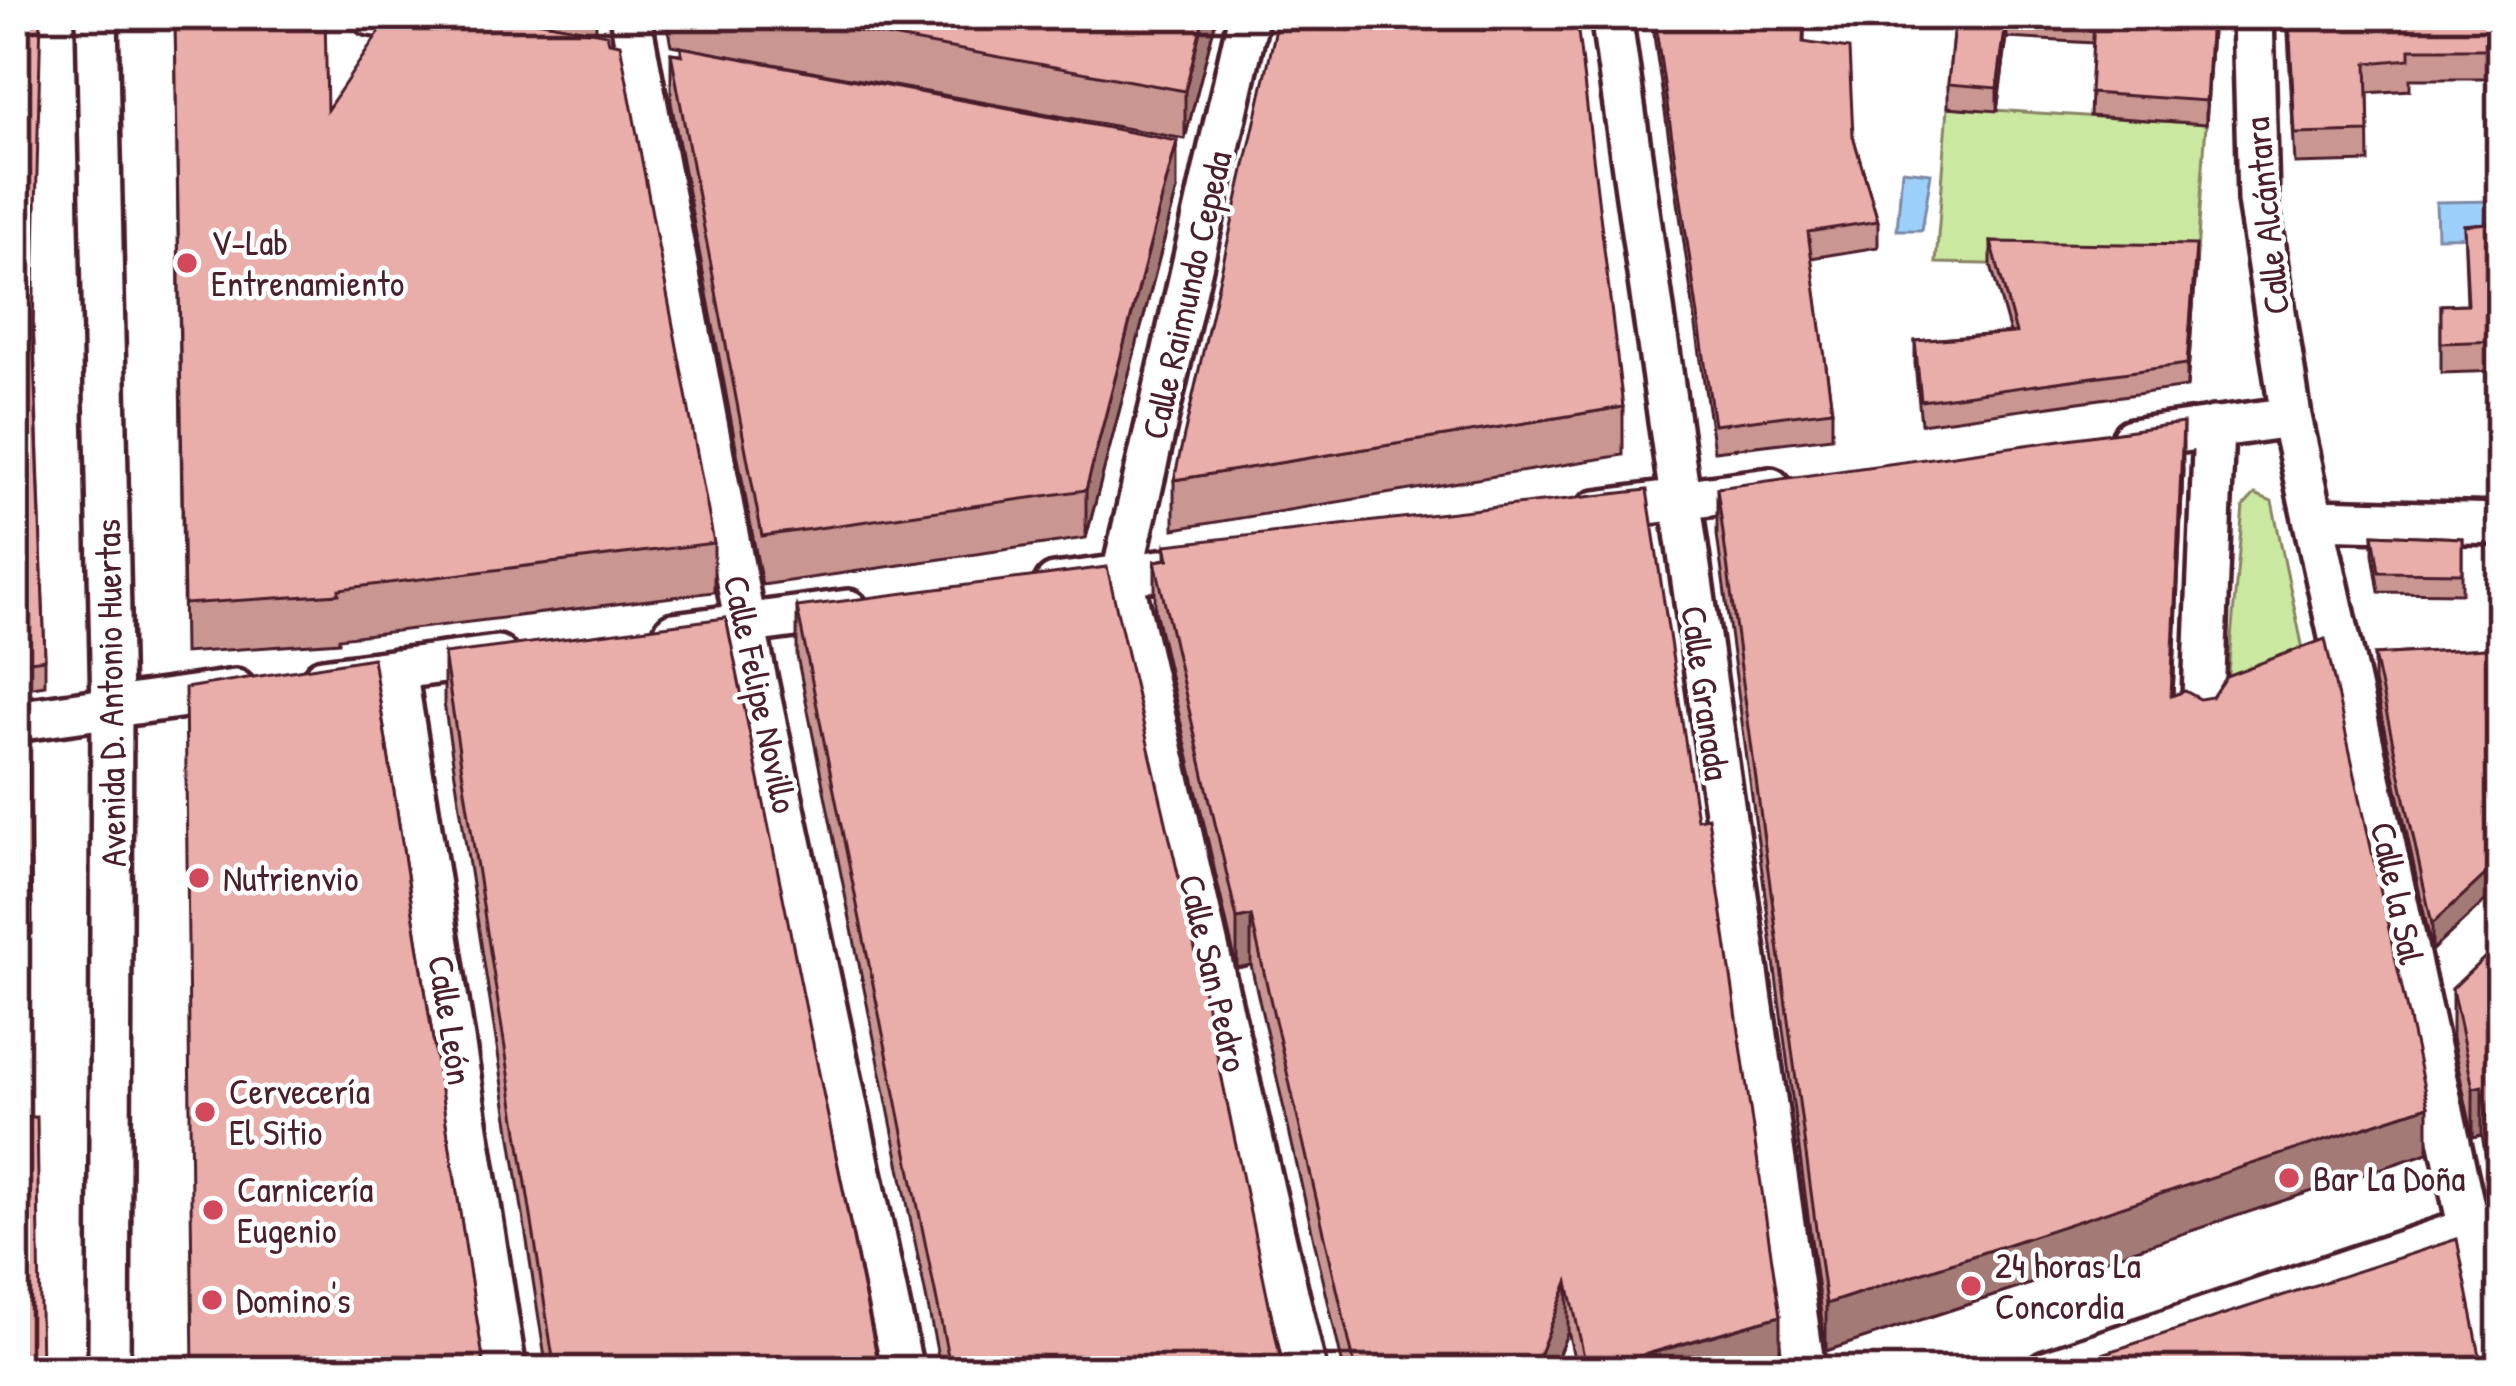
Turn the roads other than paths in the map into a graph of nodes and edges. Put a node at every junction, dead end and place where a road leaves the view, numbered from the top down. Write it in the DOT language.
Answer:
graph roads {
  1 [pos="97,15"];
  2 [pos="371,15"];
  3 [pos="630,15"];
  4 [pos="1250,15"];
  5 [pos="1611,15"];
  6 [pos="2253,15"];
  7 [pos="484,36"];
  8 [pos="596,56"];
  9 [pos="641,64"];
  10 [pos="687,73"];
  11 [pos="2291,417"];
  12 [pos="2214,428"];
  13 [pos="2098,443"];
  14 [pos="1818,481"];
  15 [pos="1678,500"];
  16 [pos="1562,516"];
  17 [pos="2314,519"];
  18 [pos="2501,524"];
  19 [pos="1237,560"];
  20 [pos="1122,575"];
  21 [pos="1022,588"];
  22 [pos="884,606"];
  23 [pos="745,624"];
  24 [pos="629,639"];
  25 [pos="536,651"];
  26 [pos="396,669"];
  27 [pos="112,706"];
  28 [pos="15,721"];
  29 [pos="2202,722"];
  30 [pos="2457,984"];
  31 [pos="2424,1015"];
  32 [pos="2485,1223"];
  33 [pos="109,1371"];
  34 [pos="506,1371"];
  35 [pos="903,1371"];
  36 [pos="1306,1371"];
  37 [pos="1805,1371"];
  38 [pos="2046,1371"];
  39 [pos="2500,1371"];
  1 -- 27 [label="street, Avenida D. Antonio Huertas"];
  2 -- 7 [label="street"];
  3 -- 9 [label="street, Calle Felipe Novillo"];
  4 -- 20 [label="street, Calle Raimundo Cepeda"];
  5 -- 15 [label="street, Calle Granada"];
  6 -- 11 [label="street, Calle Alcántara"];
  8 -- 9 [label="street"];
  9 -- 10 [label="street"];
  9 -- 23 [label="street, Calle Felipe Novillo"];
  11 -- 12 [label="street"];
  11 -- 17 [label="street, Calle la Sal"];
  12 -- 13 [label="street"];
  12 -- 29 [label="street"];
  14 -- 15 [label="street"];
  15 -- 16 [label="street"];
  15 -- 37 [label="street, Calle Granada"];
  17 -- 18 [label="street"];
  17 -- 31 [label="street, Calle la Sal"];
  19 -- 20 [label="street"];
  20 -- 21 [label="street"];
  20 -- 36 [label="street, Calle San Pedro"];
  22 -- 23 [label="street"];
  23 -- 24 [label="street"];
  23 -- 35 [label="street, Calle Felipe Novillo"];
  25 -- 26 [label="street"];
  26 -- 27 [label="street"];
  26 -- 34 [label="street, Calle León"];
  27 -- 28 [label="street"];
  27 -- 33 [label="street, Avenida D. Antonio Huertas"];
  30 -- 31 [label="street"];
  31 -- 32 [label="street, Calle la Sal"];
  32 -- 38 [label="street"];
  32 -- 39 [label="street, Calle la Sal"];
}
